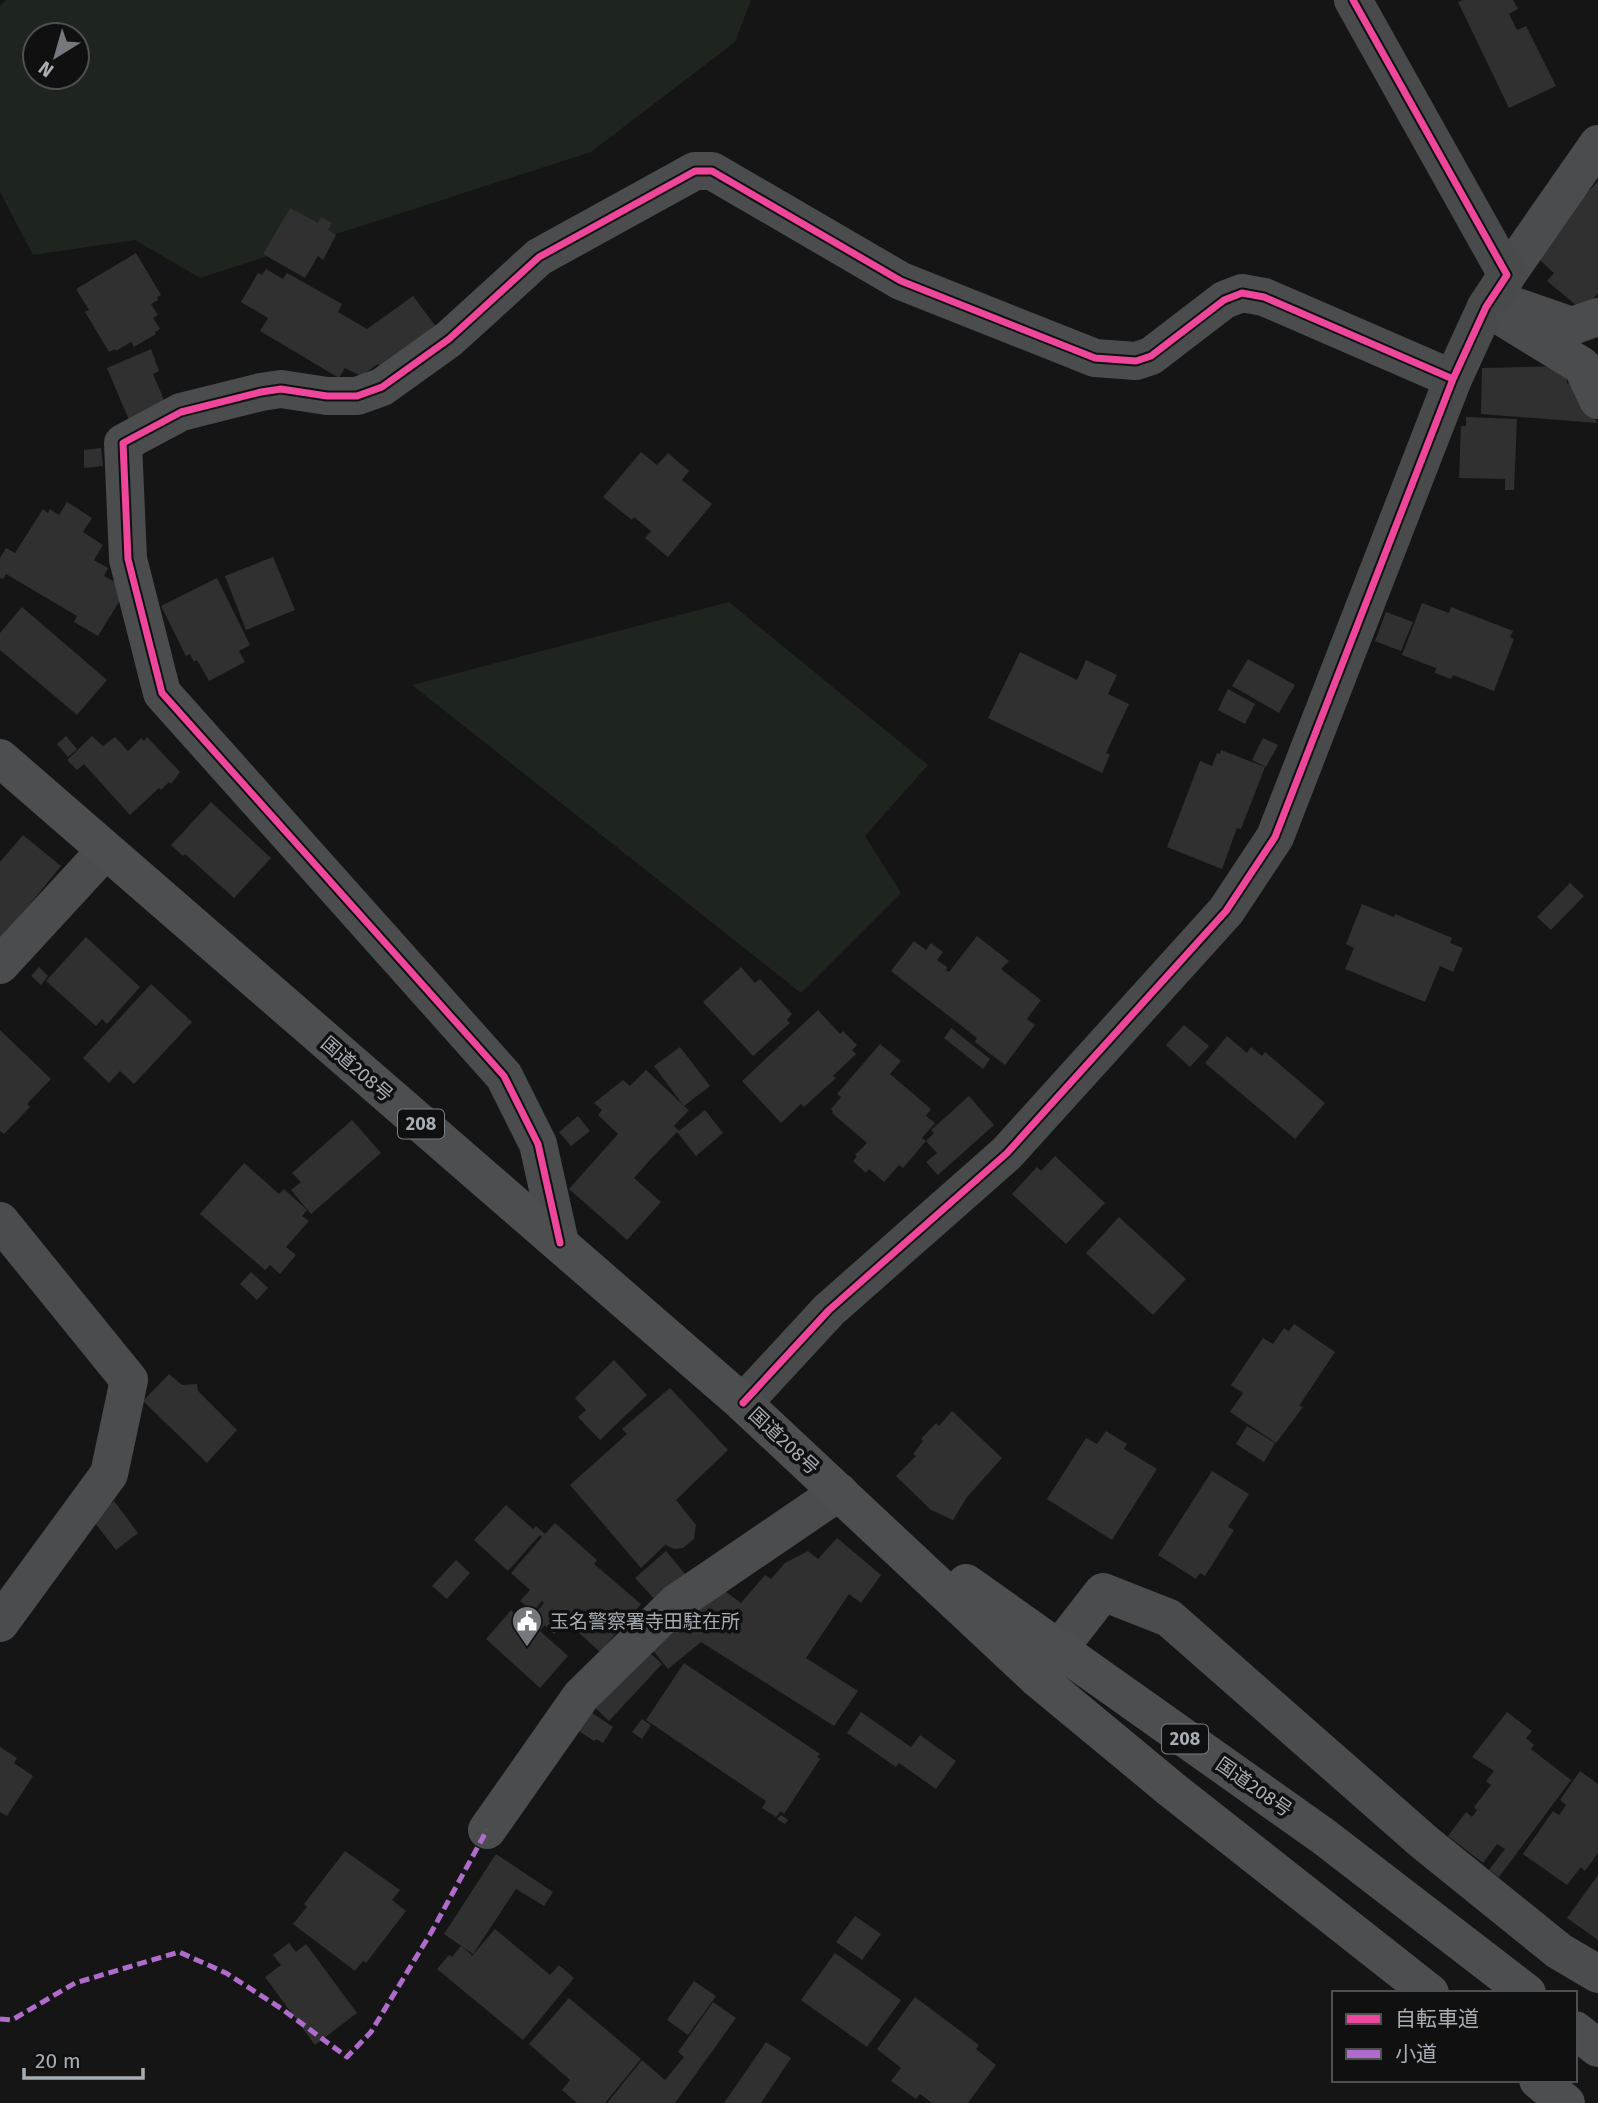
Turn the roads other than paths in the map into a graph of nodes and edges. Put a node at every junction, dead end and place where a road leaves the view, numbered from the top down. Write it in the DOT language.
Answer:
graph roads {
  1 [pos="1353,0"];
  2 [pos="1598,144"];
  3 [pos="1493,296"];
  4 [pos="1598,317"];
  5 [pos="1453,379"];
  6 [pos="1598,400"];
  7 [pos="0,758"];
  8 [pos="105,850"];
  9 [pos="0,965"];
  10 [pos="0,1221"];
  11 [pos="560,1243"];
  12 [pos="743,1403"];
  13 [pos="839,1492"];
  14 [pos="0,1623"];
  15 [pos="1058,1650"];
  16 [pos="487,1830"];
  17 [pos="1598,1974"];
  18 [pos="1427,1991"];
  19 [pos="1524,1991"];
  20 [pos="1577,2032"];
  21 [pos="1598,2048"];
  22 [pos="1540,2082"];
  23 [pos="1566,2103"];
  1 -- 3 [label="street"];
  2 -- 3 [label="street"];
  3 -- 4 [label="street"];
  3 -- 5 [label="street"];
  3 -- 6 [label="street"];
  5 -- 11 [label="street"];
  5 -- 12 [label="street"];
  7 -- 8 [label="highway, 国道208号 / 208"];
  8 -- 9 [label="street"];
  8 -- 11 [label="highway, 国道208号 / 208"];
  10 -- 14 [label="street"];
  11 -- 12 [label="highway, 国道208号 / 208"];
  12 -- 13 [label="highway, 国道208号 / 208"];
  13 -- 15 [label="highway, 国道208号 / 208"];
  13 -- 16 [label="street"];
  13 -- 18 [label="highway, 国道208号 / 208"];
  15 -- 17 [label="street"];
  15 -- 19 [label="highway, 国道208号 / 208"];
  20 -- 21 [label="highway"];
  22 -- 23 [label="highway"];
}
